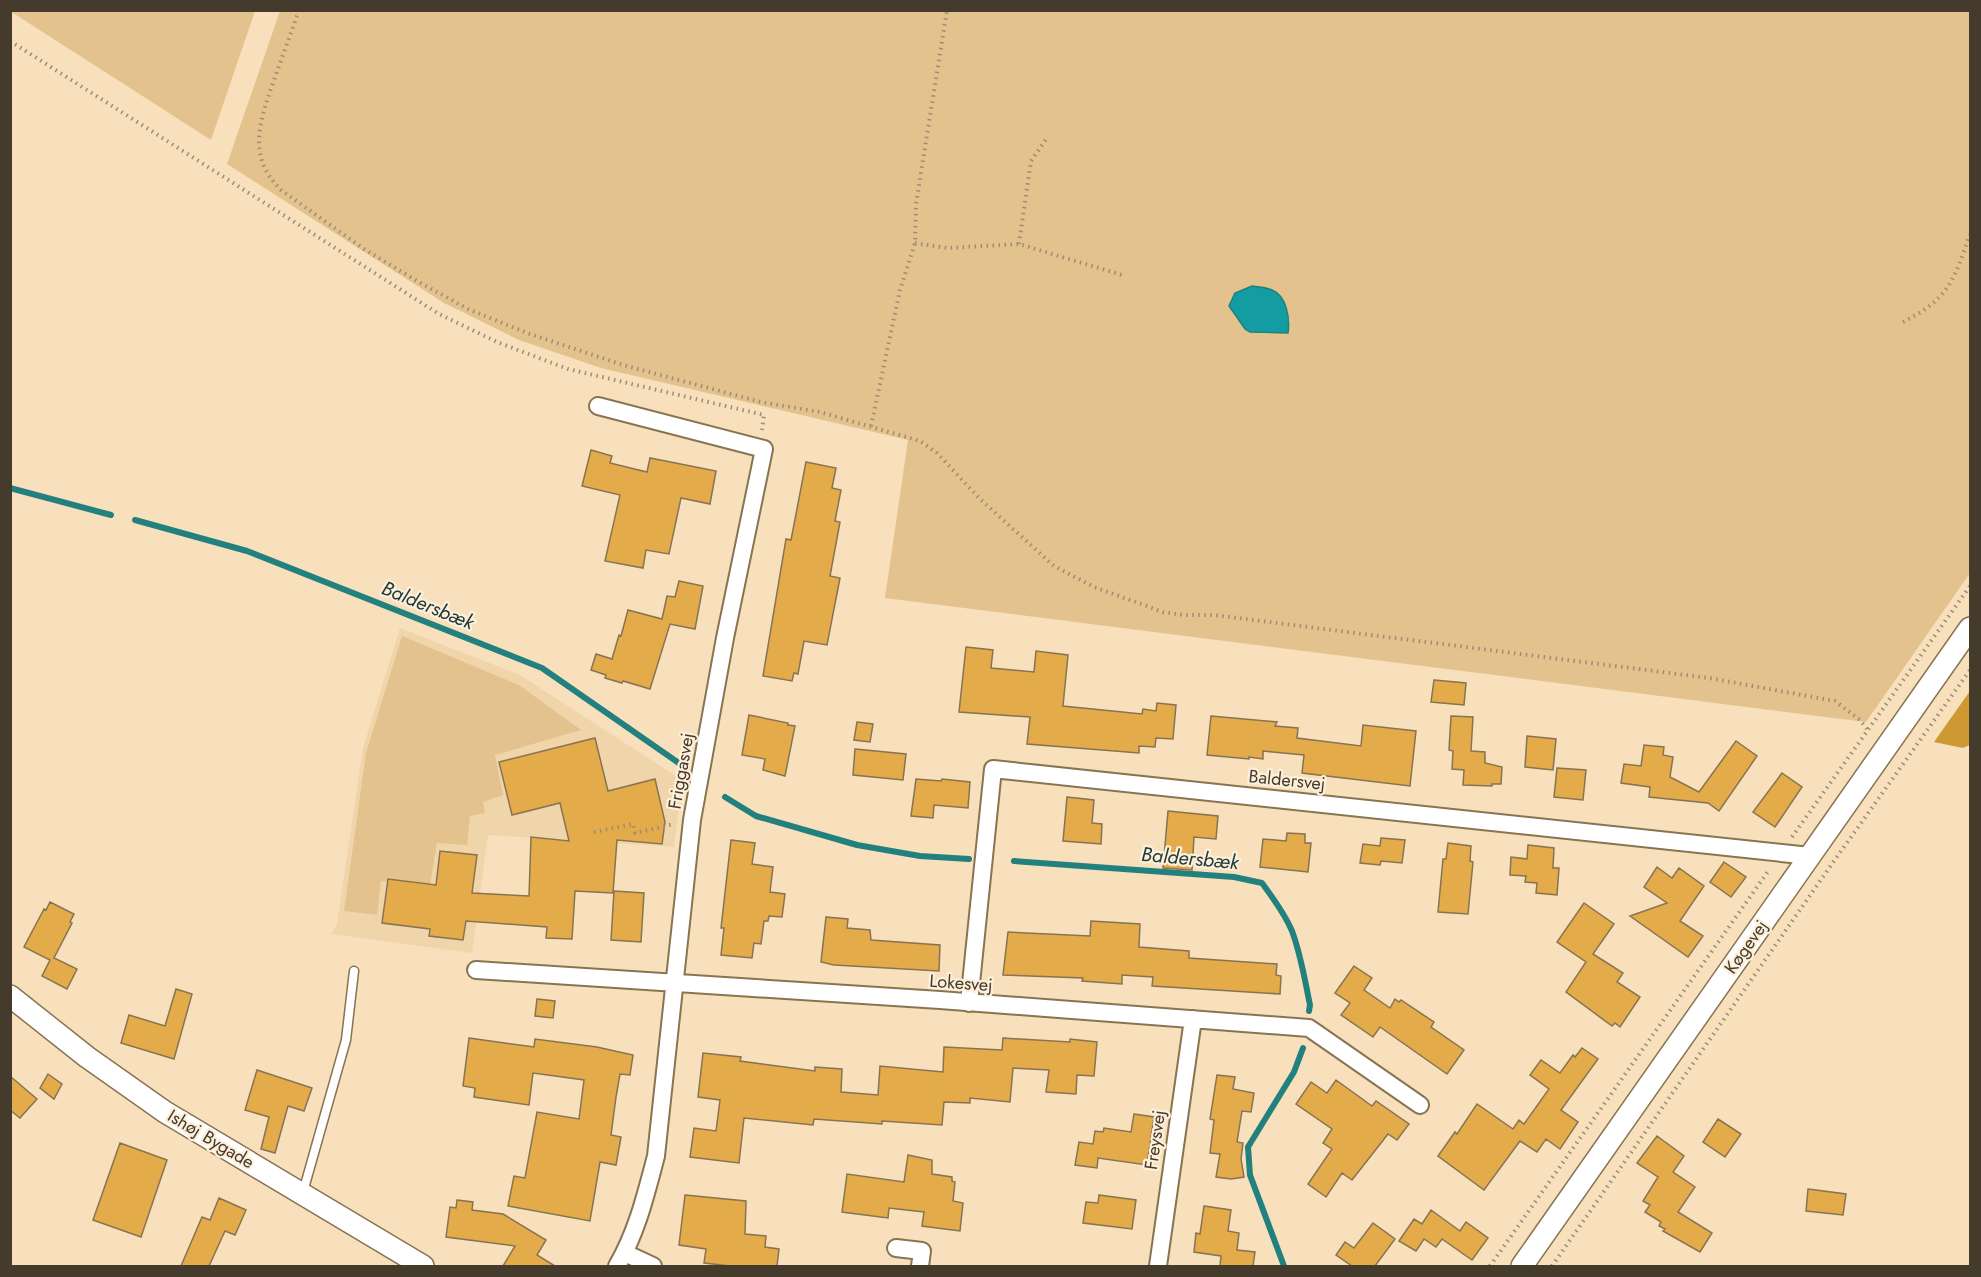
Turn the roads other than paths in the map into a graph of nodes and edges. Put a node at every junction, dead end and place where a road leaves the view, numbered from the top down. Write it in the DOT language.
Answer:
graph roads {
  1 [pos="598,406"];
  2 [pos="1971,628"];
  3 [pos="1810,856"];
  4 [pos="354,970"];
  5 [pos="476,970"];
  6 [pos="673,982"];
  7 [pos="10,996"];
  8 [pos="969,1003"];
  9 [pos="1192,1019"];
  10 [pos="1420,1105"];
  11 [pos="302,1194"];
  12 [pos="896,1248"];
  13 [pos="621,1260"];
  14 [pos="423,1266"];
  15 [pos="652,1266"];
  16 [pos="920,1266"];
  17 [pos="1158,1266"];
  18 [pos="1522,1266"];
  1 -- 6 [label="street, Friggasvej"];
  2 -- 3 [label="street, Køgevej"];
  3 -- 8 [label="street, Baldersvej"];
  3 -- 18 [label="street, Køgevej"];
  4 -- 11 [label="lane"];
  5 -- 6 [label="street, Lokesvej"];
  6 -- 8 [label="street, Lokesvej"];
  6 -- 13 [label="street, Friggasvej"];
  7 -- 11 [label="street, Ishøj Bygade"];
  8 -- 9 [label="street, Lokesvej"];
  9 -- 10 [label="street, Lokesvej"];
  9 -- 17 [label="street, Freysvej"];
  11 -- 14 [label="street, Ishøj Bygade"];
  12 -- 16 [label="street"];
  13 -- 15 [label="street"];
}
